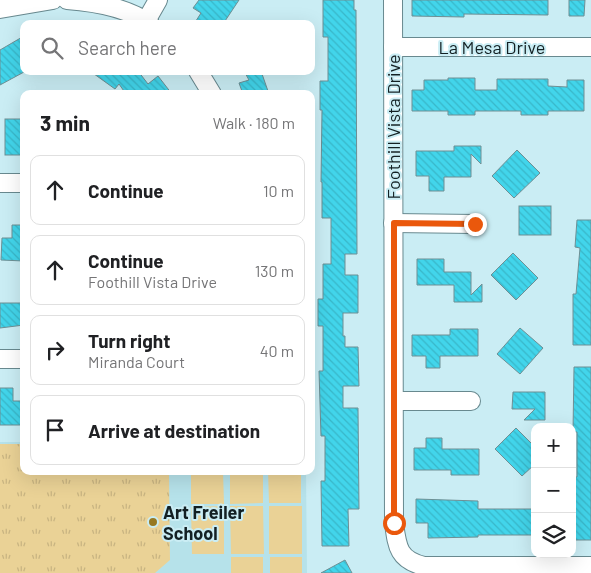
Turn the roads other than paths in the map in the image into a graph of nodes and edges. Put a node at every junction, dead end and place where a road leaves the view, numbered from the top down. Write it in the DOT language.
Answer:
graph roads {
  1 [pos="53,0"];
  2 [pos="67,0"];
  3 [pos="158,0"];
  4 [pos="393,0"];
  5 [pos="0,9"];
  6 [pos="144,20"];
  7 [pos="149,20"];
  8 [pos="393,47"];
  9 [pos="591,47"];
  10 [pos="200,75"];
  11 [pos="210,90"];
  12 [pos="0,182"];
  13 [pos="20,183"];
  14 [pos="394,223"];
  15 [pos="475,224"];
  16 [pos="0,359"];
  17 [pos="20,359"];
  18 [pos="394,401"];
  19 [pos="471,401"];
  20 [pos="591,566"];
  1 -- 5 [label="street"];
  2 -- 6 [label="street"];
  3 -- 7 [label="street"];
  4 -- 8 [label="street, Foothill Vista Drive"];
  8 -- 9 [label="street, La Mesa Drive"];
  8 -- 14 [label="street, Foothill Vista Drive"];
  10 -- 11 [label="street"];
  12 -- 13 [label="street"];
  14 -- 15 [label="street"];
  14 -- 18 [label="street, Foothill Vista Drive"];
  16 -- 17 [label="street"];
  18 -- 19 [label="street"];
  18 -- 20 [label="street, Foothill Vista Drive"];
}
